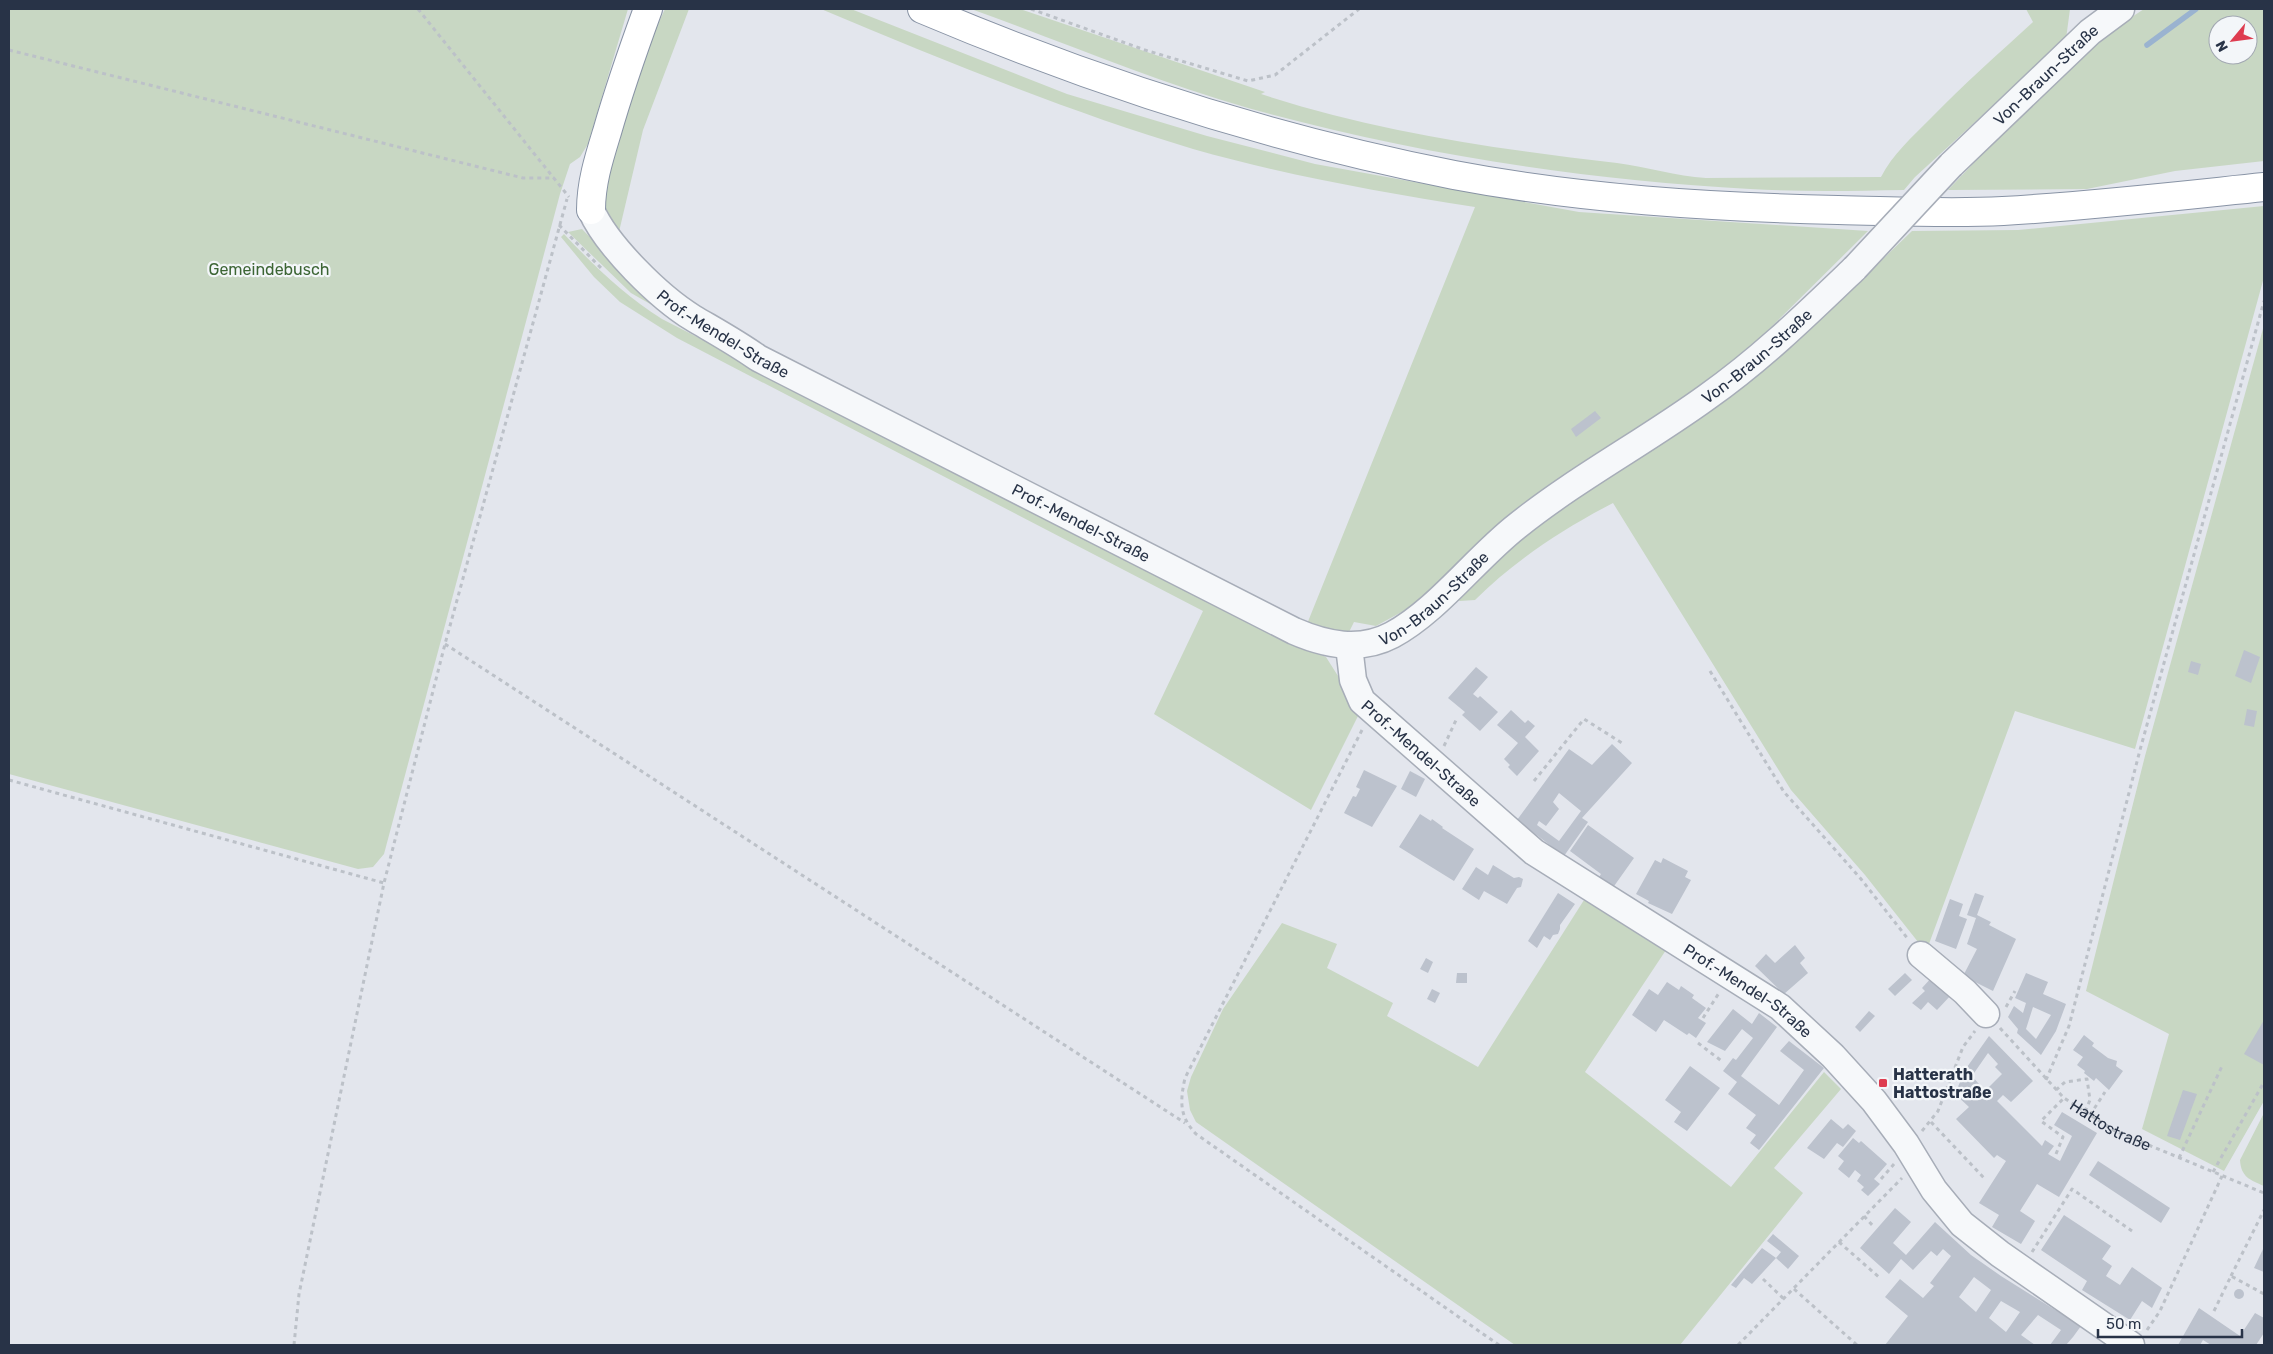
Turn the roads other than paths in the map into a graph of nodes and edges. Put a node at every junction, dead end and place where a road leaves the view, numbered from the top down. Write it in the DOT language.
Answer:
graph roads {
  1 [pos="648,9"];
  2 [pos="922,9"];
  3 [pos="2121,9"];
  4 [pos="2264,187"];
  5 [pos="591,210"];
  6 [pos="1350,646"];
  7 [pos="1921,955"];
  8 [pos="1986,1014"];
  9 [pos="2139,1338"];
  1 -- 5 [label="highway"];
  2 -- 4 [label="highway"];
  3 -- 6 [label="street, Von-Braun-Straße, bridge"];
  5 -- 6 [label="street, Prof.-Mendel-Straße"];
  6 -- 9 [label="street, Prof.-Mendel-Straße"];
  7 -- 8 [label="street"];
}
